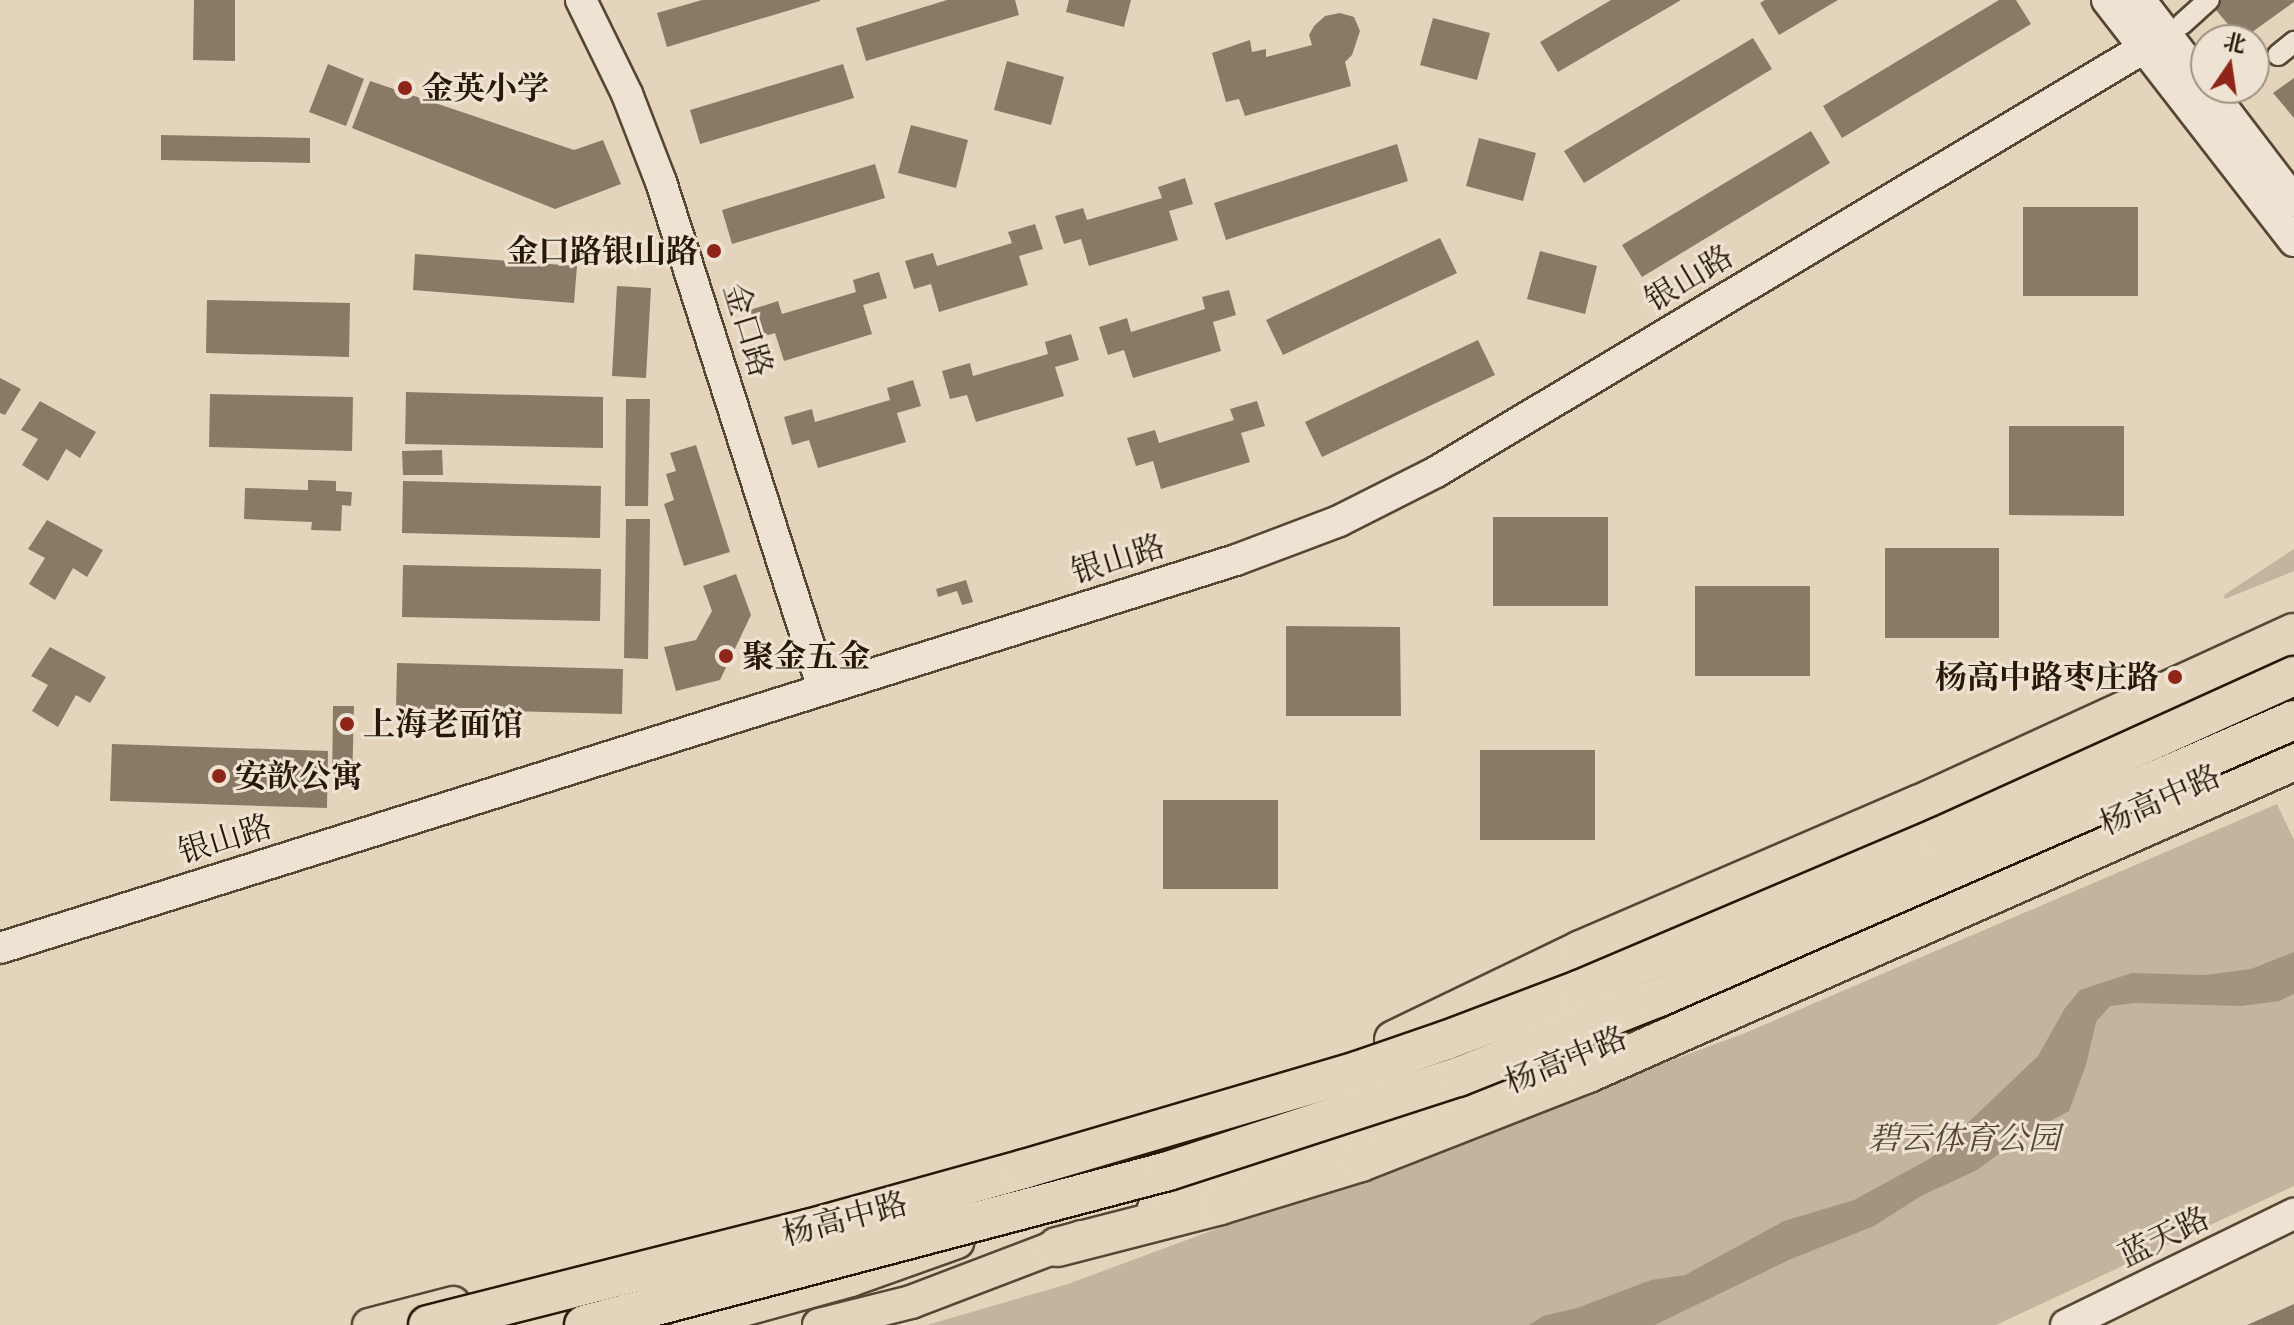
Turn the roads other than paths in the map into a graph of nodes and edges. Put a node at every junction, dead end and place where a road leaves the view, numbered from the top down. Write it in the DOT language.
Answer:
graph roads {
  1 [pos="581,0"];
  2 [pos="2107,0"];
  3 [pos="2140,0"];
  4 [pos="2209,0"];
  5 [pos="2164,35"];
  6 [pos="2190,66"];
  7 [pos="2220,104"];
  8 [pos="2294,201"];
  9 [pos="2294,241"];
  10 [pos="2294,633"];
  11 [pos="2294,653"];
  12 [pos="2294,676"];
  13 [pos="823,689"];
  14 [pos="2294,720"];
  15 [pos="2294,742"];
  16 [pos="2294,761"];
  17 [pos="0,948"];
  18 [pos="1394,1040"];
  19 [pos="1313,1068"];
  20 [pos="2294,1214"];
  21 [pos="1057,1247"];
  22 [pos="369,1325"];
  23 [pos="428,1325"];
  24 [pos="584,1325"];
  25 [pos="688,1325"];
  26 [pos="819,1325"];
  27 [pos="2066,1325"];
  1 -- 13 [label="street, 金口路"];
  2 -- 5 [label="street"];
  3 -- 5 [label="street"];
  4 -- 5 [label="street"];
  5 -- 6 [label="street"];
  5 -- 9 [label="street"];
  5 -- 13 [label="street, 银山路"];
  7 -- 8 [label="street"];
  10 -- 18 [label="highway"];
  11 -- 18 [label="main road, 杨高中路"];
  12 -- 23 [label="highway, 杨高中路, bridge"];
  13 -- 17 [label="street, 银山路"];
  14 -- 24 [label="highway, 杨高中路, bridge"];
  15 -- 21 [label="main road, 杨高中路"];
  16 -- 21 [label="highway"];
  18 -- 19 [label="main road, 杨高中路"];
  19 -- 22 [label="main road"];
  19 -- 25 [label="main road, 杨高中路"];
  20 -- 27 [label="street, 蓝天路"];
  21 -- 26 [label="main road, 杨高中路"];
}
